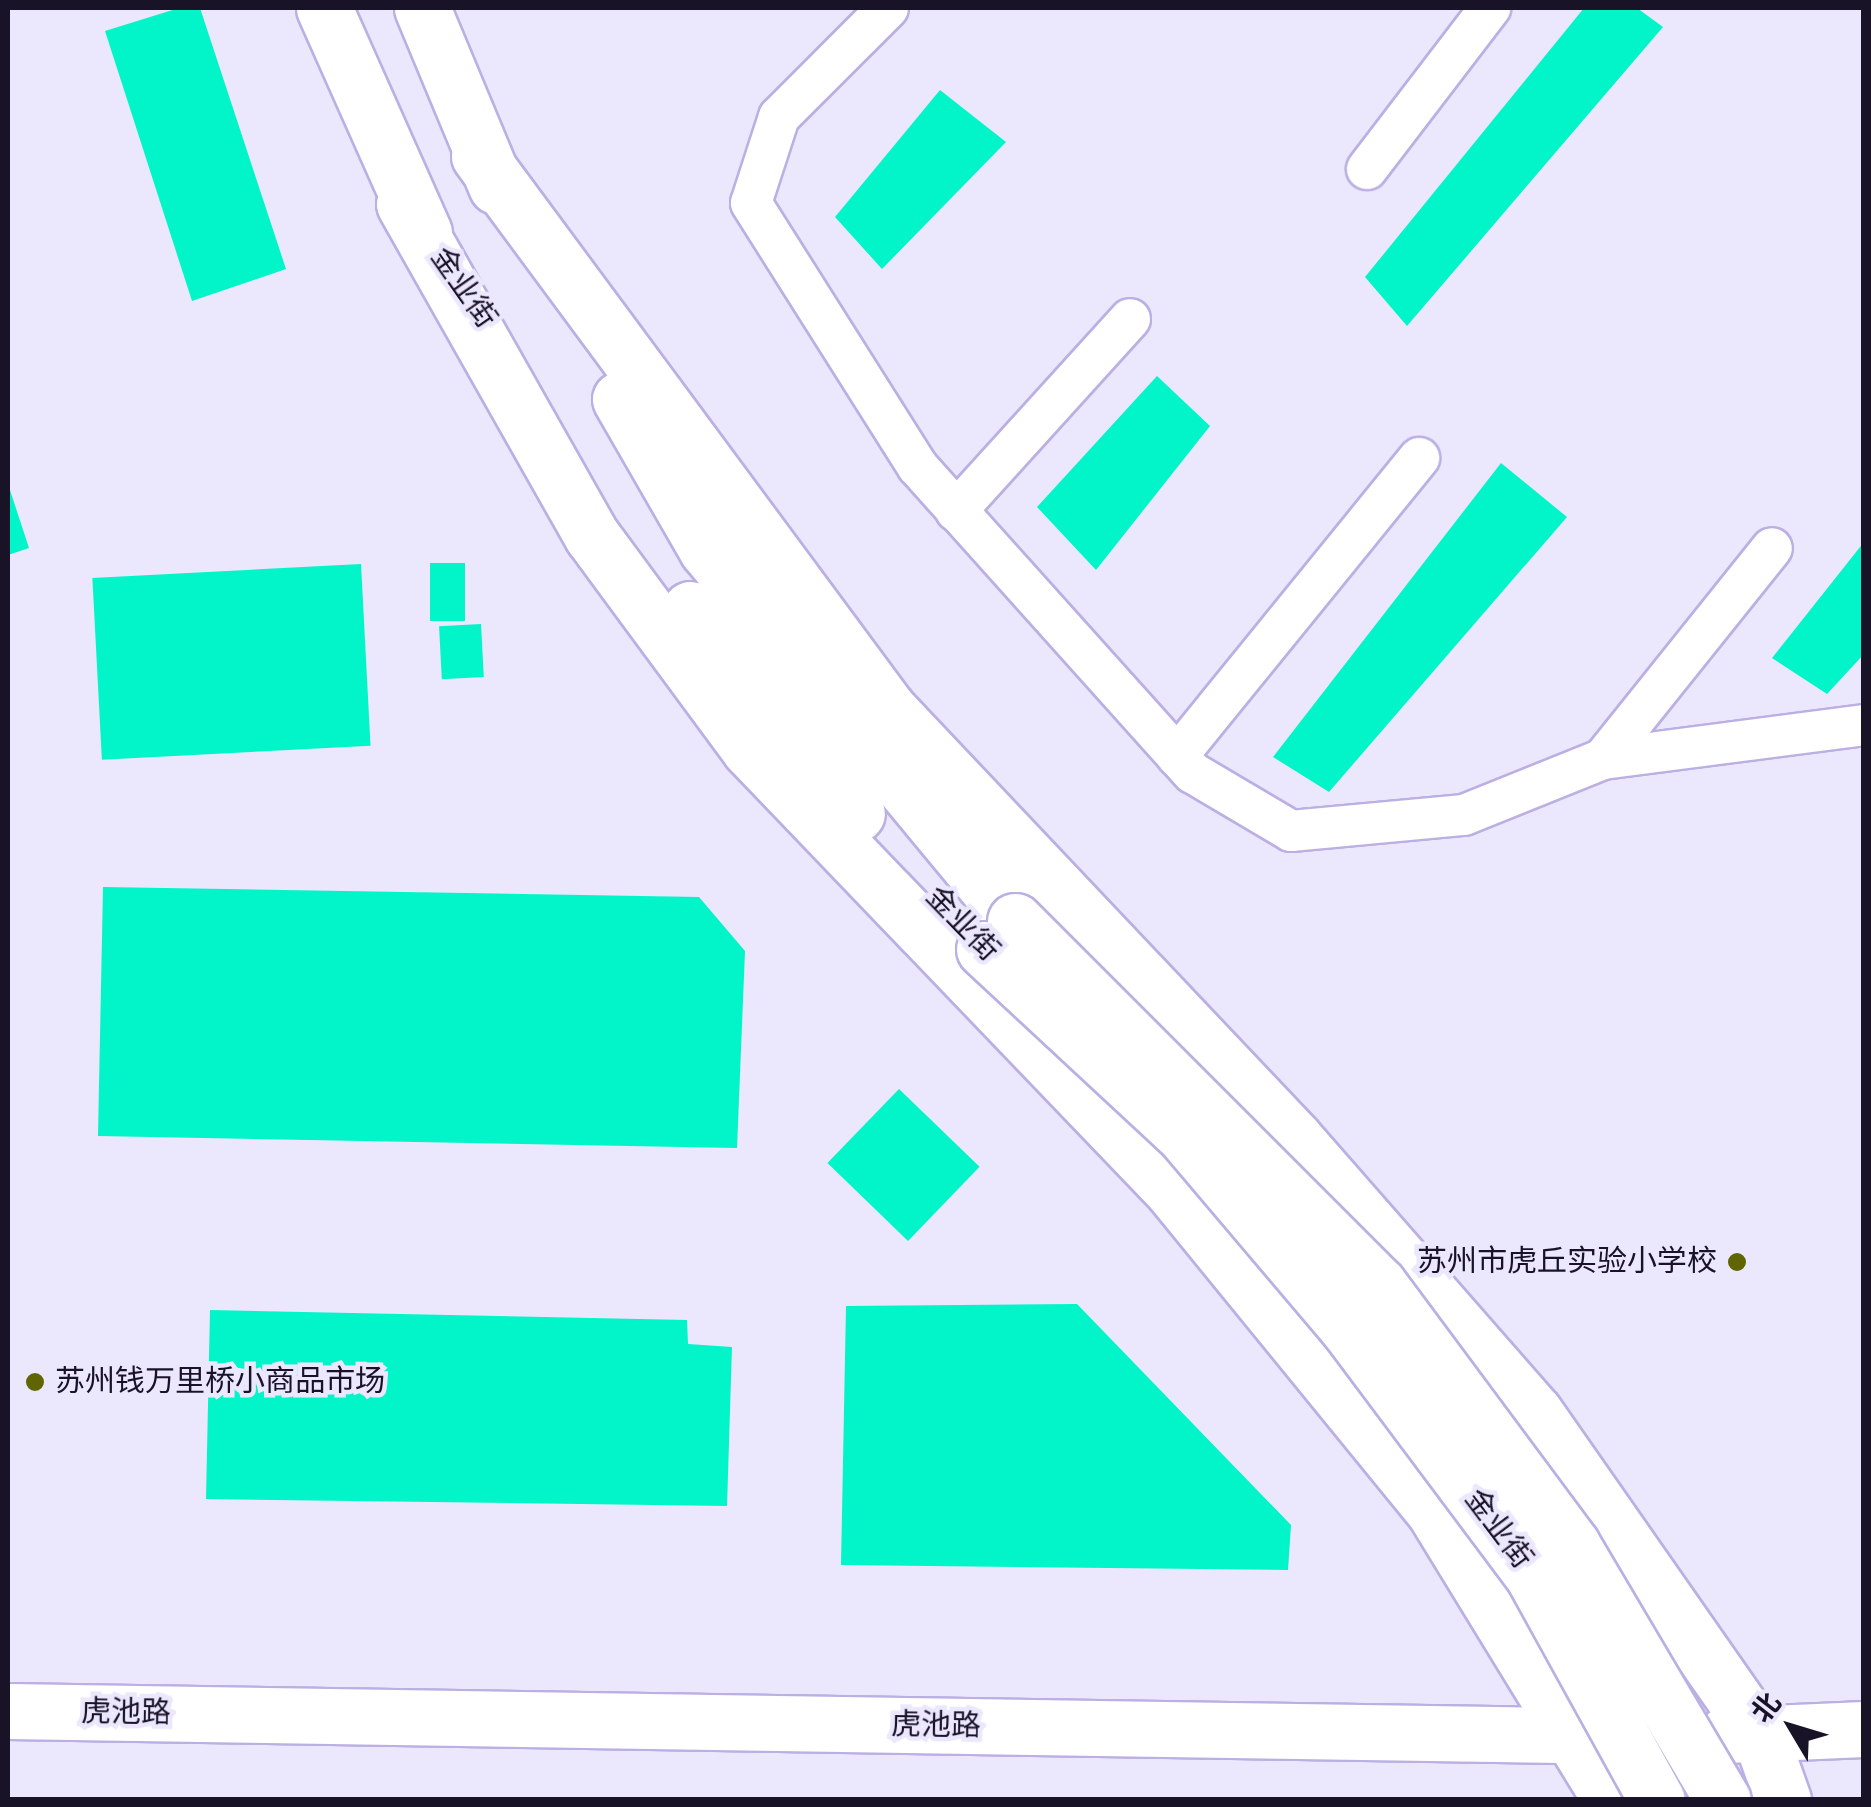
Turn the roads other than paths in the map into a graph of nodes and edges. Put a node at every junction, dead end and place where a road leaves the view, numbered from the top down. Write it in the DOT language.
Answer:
graph roads {
  1 [pos="324,8"];
  2 [pos="422,8"];
  3 [pos="888,8"];
  4 [pos="1490,8"];
  5 [pos="479,156"];
  6 [pos="1368,169"];
  7 [pos="404,204"];
  8 [pos="1130,319"];
  9 [pos="1419,458"];
  10 [pos="956,511"];
  11 [pos="1772,548"];
  12 [pos="1864,726"];
  13 [pos="1177,756"];
  14 [pos="1603,759"];
  15 [pos="1000,935"];
  16 [pos="8,1711"];
  17 [pos="1864,1729"];
  18 [pos="1760,1734"];
  19 [pos="1579,1736"];
  20 [pos="1611,1800"];
  21 [pos="1657,1800"];
  22 [pos="1723,1800"];
  23 [pos="1783,1800"];
  1 -- 7 [label="main road, 金业街"];
  2 -- 5 [label="main road, 金业街"];
  3 -- 10 [label="street"];
  4 -- 6 [label="street"];
  5 -- 15 [label="main road, 金业街"];
  5 -- 18 [label="main road"];
  7 -- 15 [label="main road, 金业街"];
  7 -- 19 [label="main road"];
  8 -- 10 [label="street"];
  9 -- 13 [label="street"];
  10 -- 13 [label="street"];
  11 -- 14 [label="street"];
  12 -- 14 [label="street"];
  13 -- 14 [label="street"];
  15 -- 21 [label="main road, 金业街, bridge"];
  15 -- 22 [label="main road, 金业街, bridge"];
  16 -- 19 [label="main road, 虎池路"];
  17 -- 18 [label="main road, 虎池路"];
  18 -- 19 [label="main road, 虎池路"];
  18 -- 23 [label="main road"];
  19 -- 20 [label="main road"];
}
